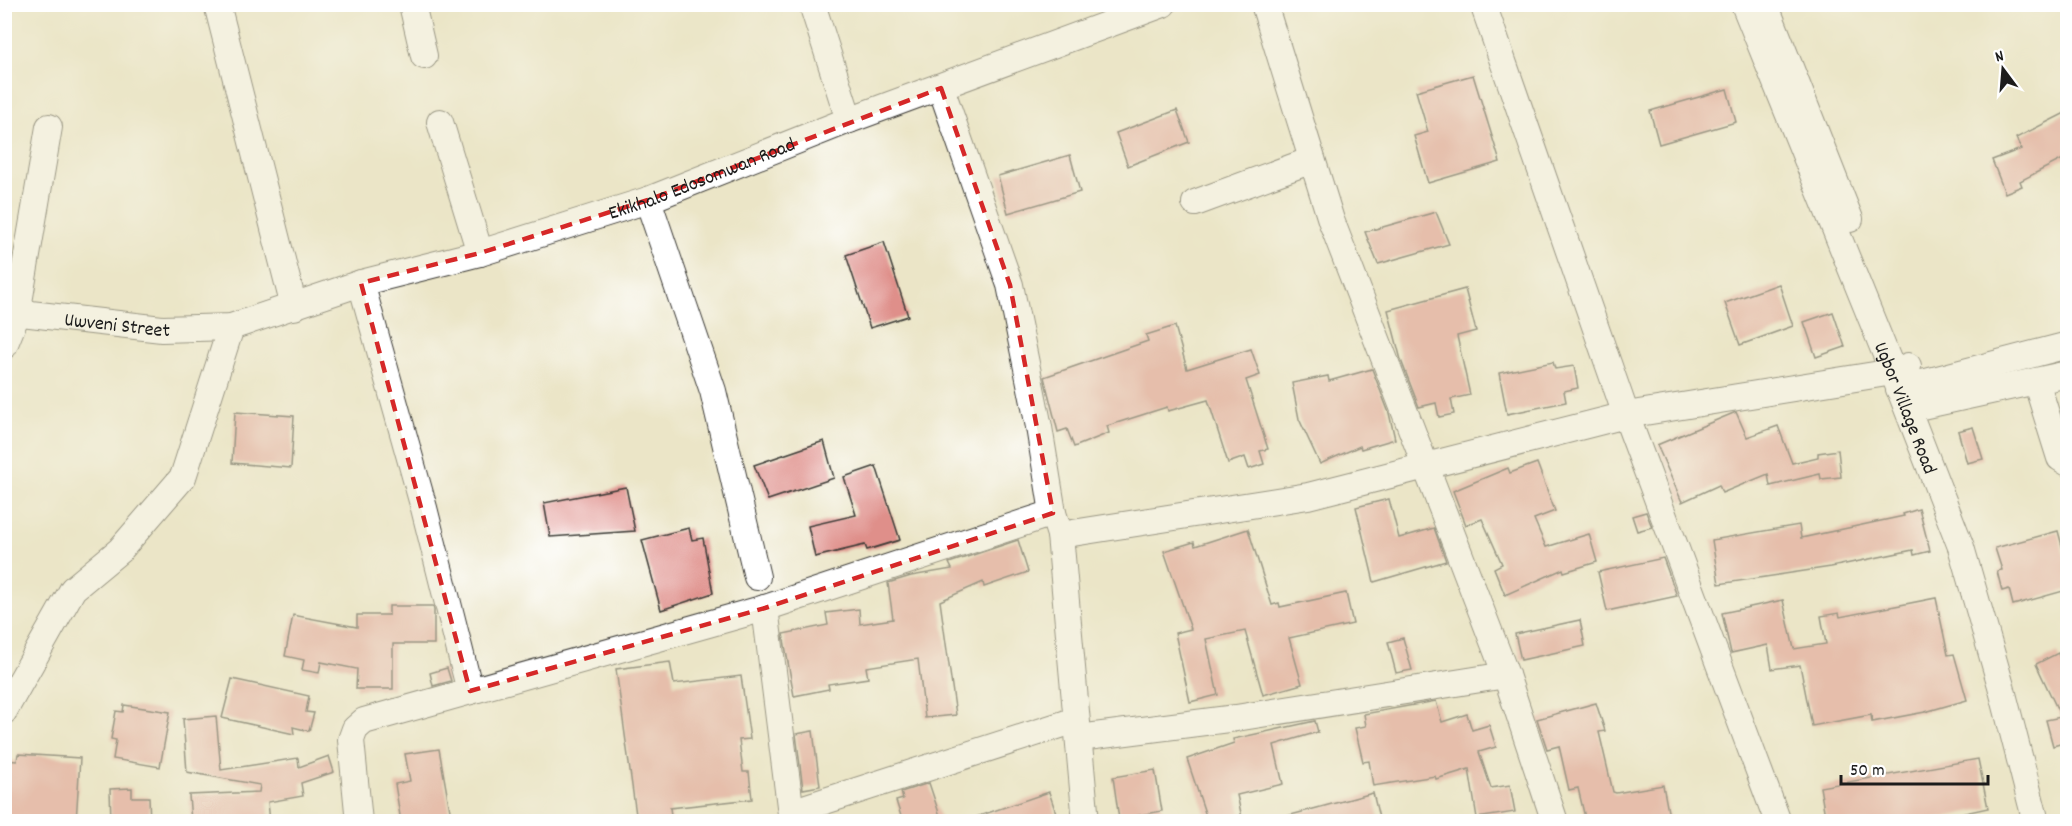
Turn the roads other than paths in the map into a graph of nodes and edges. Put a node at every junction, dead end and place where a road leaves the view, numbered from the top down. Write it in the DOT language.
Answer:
graph roads {
  1 [pos="217,4"];
  2 [pos="412,4"];
  3 [pos="812,4"];
  4 [pos="1163,4"];
  5 [pos="1264,4"];
  6 [pos="1483,4"];
  7 [pos="1744,4"];
  8 [pos="1765,4"];
  9 [pos="424,56"];
  10 [pos="941,88"];
  11 [pos="849,120"];
  12 [pos="440,122"];
  13 [pos="49,127"];
  14 [pos="1312,160"];
  15 [pos="648,200"];
  16 [pos="1195,203"];
  17 [pos="480,253"];
  18 [pos="361,283"];
  19 [pos="294,307"];
  20 [pos="11,313"];
  21 [pos="231,327"];
  22 [pos="2067,345"];
  23 [pos="4,346"];
  24 [pos="2067,374"];
  25 [pos="2036,381"];
  26 [pos="1908,388"];
  27 [pos="1626,415"];
  28 [pos="2067,463"];
  29 [pos="1426,465"];
  30 [pos="1056,524"];
  31 [pos="757,577"];
  32 [pos="765,608"];
  33 [pos="1506,675"];
  34 [pos="470,691"];
  35 [pos="4,711"];
  36 [pos="1077,729"];
  37 [pos="791,817"];
  38 [pos="2030,821"];
  39 [pos="359,822"];
  40 [pos="1086,822"];
  41 [pos="1555,822"];
  42 [pos="1778,822"];
  1 -- 19 [label="street"];
  2 -- 9 [label="street"];
  3 -- 11 [label="street"];
  4 -- 10 [label="street, Ekikhalo Edosomwan Road"];
  5 -- 14 [label="street"];
  6 -- 27 [label="street"];
  7 -- 26 [label="street, Ugbor Village Road"];
  8 -- 26 [label="street, Ugbor Village Road"];
  10 -- 11 [label="street, Ekikhalo Edosomwan Road"];
  10 -- 30 [label="street"];
  11 -- 15 [label="street, Ekikhalo Edosomwan Road"];
  12 -- 17 [label="street"];
  13 -- 20 [label="street"];
  14 -- 16 [label="street"];
  14 -- 29 [label="street"];
  15 -- 17 [label="street, Ekikhalo Edosomwan Road"];
  15 -- 31 [label="street"];
  17 -- 18 [label="street, Ekikhalo Edosomwan Road"];
  18 -- 19 [label="street, Ekikhalo Edosomwan Road"];
  18 -- 34 [label="street"];
  19 -- 21 [label="street, Ekikhalo Edosomwan Road"];
  20 -- 21 [label="street, Uwveni Street"];
  20 -- 23 [label="street"];
  21 -- 35 [label="street"];
  22 -- 26 [label="street"];
  24 -- 25 [label="street"];
  25 -- 26 [label="street"];
  25 -- 28 [label="street"];
  26 -- 27 [label="street"];
  26 -- 38 [label="street, Ugbor Village Road"];
  27 -- 29 [label="street"];
  27 -- 42 [label="street"];
  29 -- 30 [label="street"];
  29 -- 33 [label="street"];
  30 -- 32 [label="street"];
  30 -- 36 [label="street"];
  32 -- 34 [label="street"];
  32 -- 37 [label="street"];
  33 -- 36 [label="street"];
  33 -- 41 [label="street"];
  34 -- 39 [label="street"];
  36 -- 37 [label="street"];
  36 -- 40 [label="street"];
}
